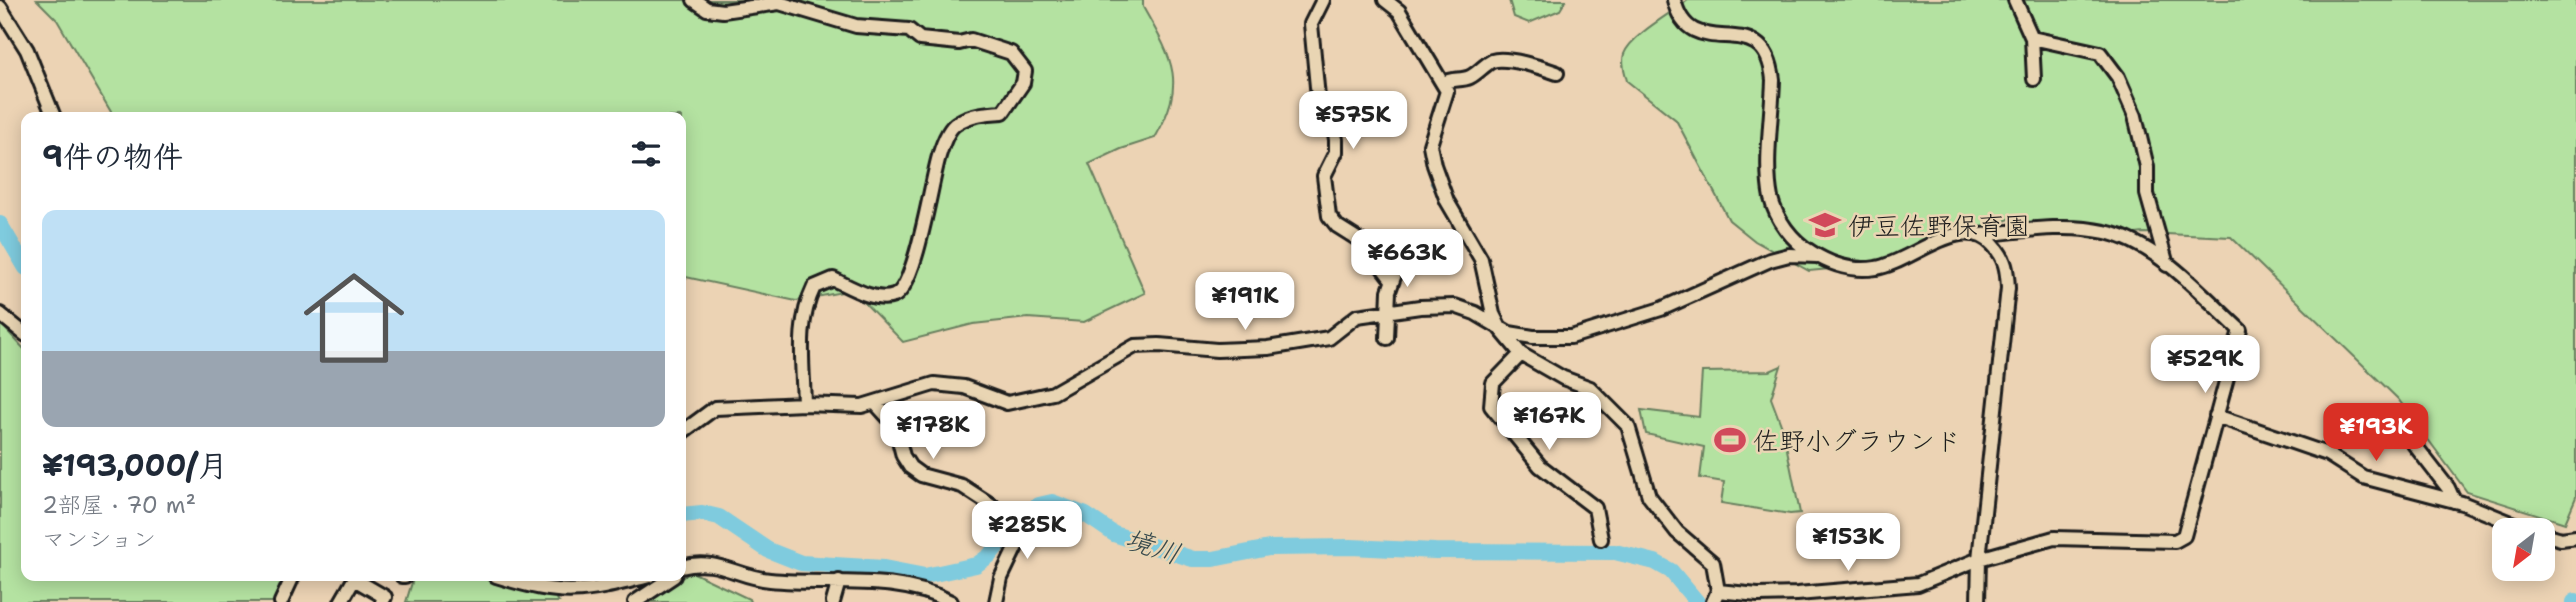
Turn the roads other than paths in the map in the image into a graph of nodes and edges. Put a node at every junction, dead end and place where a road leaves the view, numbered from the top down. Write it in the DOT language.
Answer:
graph roads {
  1 [pos="694,0"];
  2 [pos="1323,0"];
  3 [pos="1385,0"];
  4 [pos="1675,0"];
  5 [pos="2015,0"];
  6 [pos="1403,6"];
  7 [pos="0,7"];
  8 [pos="2032,38"];
  9 [pos="1557,73"];
  10 [pos="2034,79"];
  11 [pos="1446,82"];
  12 [pos="52,112"];
  13 [pos="1980,234"];
  14 [pos="1399,241"];
  15 [pos="1817,256"];
  16 [pos="2167,265"];
  17 [pos="1392,280"];
  18 [pos="1389,313"];
  19 [pos="0,314"];
  20 [pos="1501,330"];
  21 [pos="21,331"];
  22 [pos="1387,338"];
  23 [pos="1521,354"];
  24 [pos="804,404"];
  25 [pos="876,404"];
  26 [pos="2216,416"];
  27 [pos="686,429"];
  28 [pos="2403,429"];
  29 [pos="2454,502"];
  30 [pos="2497,518"];
  31 [pos="2555,537"];
  32 [pos="2576,537"];
  33 [pos="1601,539"];
  34 [pos="1979,559"];
  35 [pos="686,568"];
  36 [pos="291,581"];
  37 [pos="353,581"];
  38 [pos="361,581"];
  39 [pos="513,581"];
  40 [pos="632,581"];
  41 [pos="664,581"];
  42 [pos="839,581"];
  43 [pos="572,598"];
  44 [pos="1715,598"];
  45 [pos="281,602"];
  46 [pos="341,602"];
  47 [pos="382,602"];
  48 [pos="635,602"];
  49 [pos="833,602"];
  50 [pos="951,602"];
  51 [pos="996,602"];
  52 [pos="1978,602"];
  1 -- 24 [label="street"];
  2 -- 17 [label="street"];
  3 -- 6 [label="street"];
  4 -- 15 [label="street"];
  5 -- 8 [label="street"];
  6 -- 11 [label="street"];
  7 -- 12 [label="street"];
  8 -- 10 [label="street"];
  8 -- 16 [label="street"];
  9 -- 11 [label="street"];
  11 -- 20 [label="street"];
  13 -- 15 [label="street"];
  13 -- 16 [label="street"];
  13 -- 34 [label="street"];
  14 -- 17 [label="street"];
  15 -- 20 [label="street"];
  16 -- 26 [label="street"];
  17 -- 18 [label="street"];
  18 -- 20 [label="street"];
  18 -- 22 [label="street"];
  18 -- 25 [label="street"];
  19 -- 21 [label="street"];
  20 -- 23 [label="street"];
  23 -- 33 [label="street"];
  23 -- 44 [label="street"];
  24 -- 25 [label="street"];
  24 -- 27 [label="street"];
  25 -- 51 [label="street"];
  26 -- 29 [label="street"];
  26 -- 34 [label="street"];
  28 -- 29 [label="street"];
  29 -- 30 [label="street"];
  31 -- 32 [label="street"];
  34 -- 44 [label="street"];
  34 -- 52 [label="street"];
  35 -- 42 [label="street"];
  36 -- 45 [label="street"];
  37 -- 46 [label="street"];
  38 -- 47 [label="street"];
  39 -- 43 [label="street"];
  40 -- 43 [label="street"];
  41 -- 48 [label="street"];
  42 -- 49 [label="street"];
  42 -- 50 [label="street"];
}
